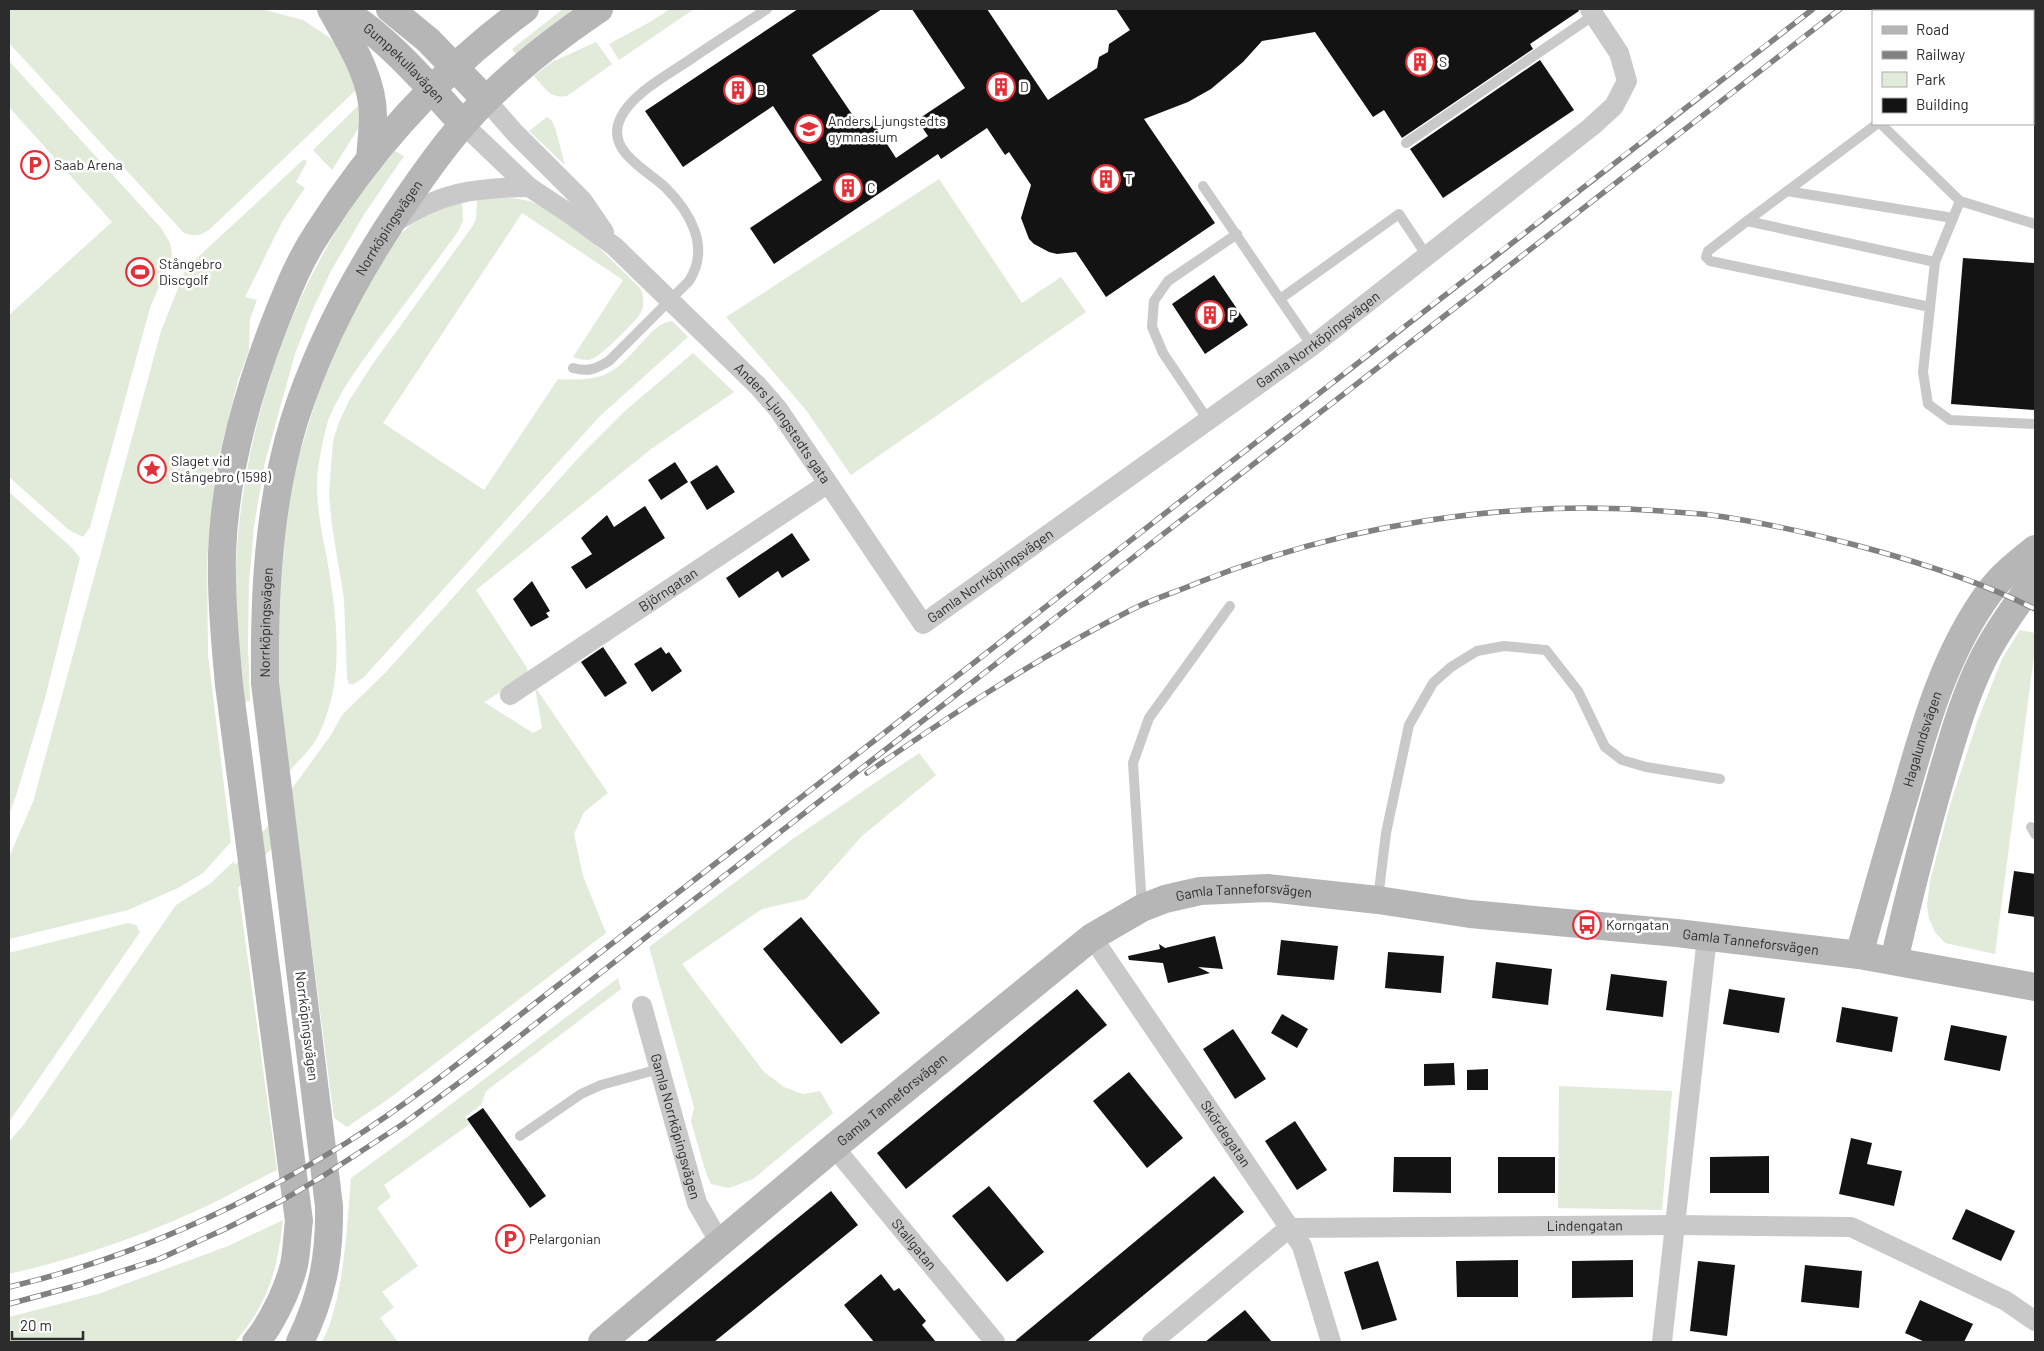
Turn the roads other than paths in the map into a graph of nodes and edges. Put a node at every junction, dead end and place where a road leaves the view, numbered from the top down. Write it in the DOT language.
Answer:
graph roads {
  1 [pos="330,9"];
  2 [pos="339,9"];
  3 [pos="390,9"];
  4 [pos="525,9"];
  5 [pos="600,9"];
  6 [pos="767,9"];
  7 [pos="1592,12"];
  8 [pos="455,66"];
  9 [pos="430,88"];
  10 [pos="486,100"];
  11 [pos="463,124"];
  12 [pos="1876,125"];
  13 [pos="1882,125"];
  14 [pos="1406,143"];
  15 [pos="370,159"];
  16 [pos="1204,186"];
  17 [pos="529,187"];
  18 [pos="1787,191"];
  19 [pos="1960,201"];
  20 [pos="1953,218"];
  21 [pos="1747,221"];
  22 [pos="2035,224"];
  23 [pos="386,228"];
  24 [pos="1237,234"];
  25 [pos="614,246"];
  26 [pos="1427,256"];
  27 [pos="1935,262"];
  28 [pos="1280,299"];
  29 [pos="669,300"];
  30 [pos="1930,307"];
  31 [pos="1312,346"];
  32 [pos="573,368"];
  33 [pos="1208,420"];
  34 [pos="2035,424"];
  35 [pos="827,484"];
  36 [pos="2035,549"];
  37 [pos="2035,580"];
  38 [pos="1230,606"];
  39 [pos="922,624"];
  40 [pos="510,695"];
  41 [pos="1720,779"];
  42 [pos="1378,900"];
  43 [pos="1142,908"];
  44 [pos="1092,936"];
  45 [pos="1707,937"];
  46 [pos="1859,955"];
  47 [pos="1894,961"];
  48 [pos="2035,987"];
  49 [pos="642,1006"];
  50 [pos="659,1069"];
  51 [pos="520,1136"];
  52 [pos="834,1147"];
  53 [pos="1675,1225"];
  54 [pos="1289,1228"];
  55 [pos="720,1243"];
  56 [pos="2035,1321"];
  57 [pos="256,1342"];
  58 [pos="300,1342"];
  59 [pos="602,1342"];
  60 [pos="994,1342"];
  61 [pos="1152,1342"];
  62 [pos="1332,1342"];
  63 [pos="1662,1342"];
  1 -- 15 [label="street"];
  2 -- 9 [label="street, Gumpekullavägen"];
  3 -- 8 [label="street"];
  4 -- 8 [label="street"];
  5 -- 10 [label="street, Norrköpingsvägen"];
  6 -- 29 [label="lane"];
  7 -- 14 [label="lane"];
  7 -- 26 [label="street, Gamla Norrköpingsvägen"];
  8 -- 9 [label="street"];
  8 -- 10 [label="street"];
  9 -- 11 [label="street, Gumpekullavägen"];
  9 -- 15 [label="street"];
  10 -- 11 [label="street, Norrköpingsvägen"];
  10 -- 25 [label="street, Anders Ljungstedts gata"];
  11 -- 17 [label="street, Anders Ljungstedts gata"];
  11 -- 23 [label="street, Norrköpingsvägen"];
  12 -- 18 [label="lane"];
  13 -- 19 [label="lane"];
  15 -- 57 [label="street"];
  16 -- 24 [label="lane"];
  17 -- 23 [label="street"];
  17 -- 25 [label="street, Anders Ljungstedts gata"];
  18 -- 20 [label="lane"];
  18 -- 21 [label="lane"];
  19 -- 20 [label="lane"];
  19 -- 22 [label="lane"];
  20 -- 27 [label="lane"];
  21 -- 27 [label="lane"];
  21 -- 30 [label="lane"];
  23 -- 58 [label="street, Norrköpingsvägen"];
  24 -- 28 [label="lane"];
  24 -- 33 [label="lane"];
  25 -- 29 [label="street, Anders Ljungstedts gata"];
  26 -- 28 [label="lane"];
  26 -- 31 [label="street, Gamla Norrköpingsvägen"];
  27 -- 30 [label="lane"];
  28 -- 31 [label="lane"];
  29 -- 32 [label="lane"];
  29 -- 35 [label="street, Anders Ljungstedts gata"];
  30 -- 34 [label="lane"];
  31 -- 33 [label="street, Gamla Norrköpingsvägen"];
  33 -- 39 [label="street, Gamla Norrköpingsvägen"];
  35 -- 39 [label="street, Anders Ljungstedts gata"];
  35 -- 40 [label="street, Björngatan"];
  36 -- 46 [label="street, Hagalundsvägen"];
  37 -- 47 [label="street, Hagalundsvägen"];
  38 -- 43 [label="lane"];
  41 -- 42 [label="lane"];
  42 -- 43 [label="street, Gamla Tanneforsvägen"];
  42 -- 45 [label="street, Gamla Tanneforsvägen"];
  43 -- 44 [label="street, Gamla Tanneforsvägen"];
  44 -- 52 [label="street, Gamla Tanneforsvägen"];
  44 -- 54 [label="street, Skördegatan"];
  45 -- 46 [label="street, Gamla Tanneforsvägen"];
  45 -- 53 [label="street"];
  46 -- 47 [label="street, Gamla Tanneforsvägen"];
  47 -- 48 [label="street, Gamla Tanneforsvägen"];
  49 -- 50 [label="street, Gamla Norrköpingsvägen"];
  50 -- 51 [label="lane"];
  50 -- 55 [label="street, Gamla Norrköpingsvägen"];
  52 -- 55 [label="street, Gamla Tanneforsvägen"];
  52 -- 60 [label="street, Stallgatan"];
  53 -- 54 [label="street, Lindengatan"];
  53 -- 56 [label="street, Lindengatan"];
  53 -- 63 [label="street"];
  54 -- 61 [label="street"];
  54 -- 62 [label="street, Skördegatan"];
  55 -- 59 [label="street, Gamla Tanneforsvägen"];
}
